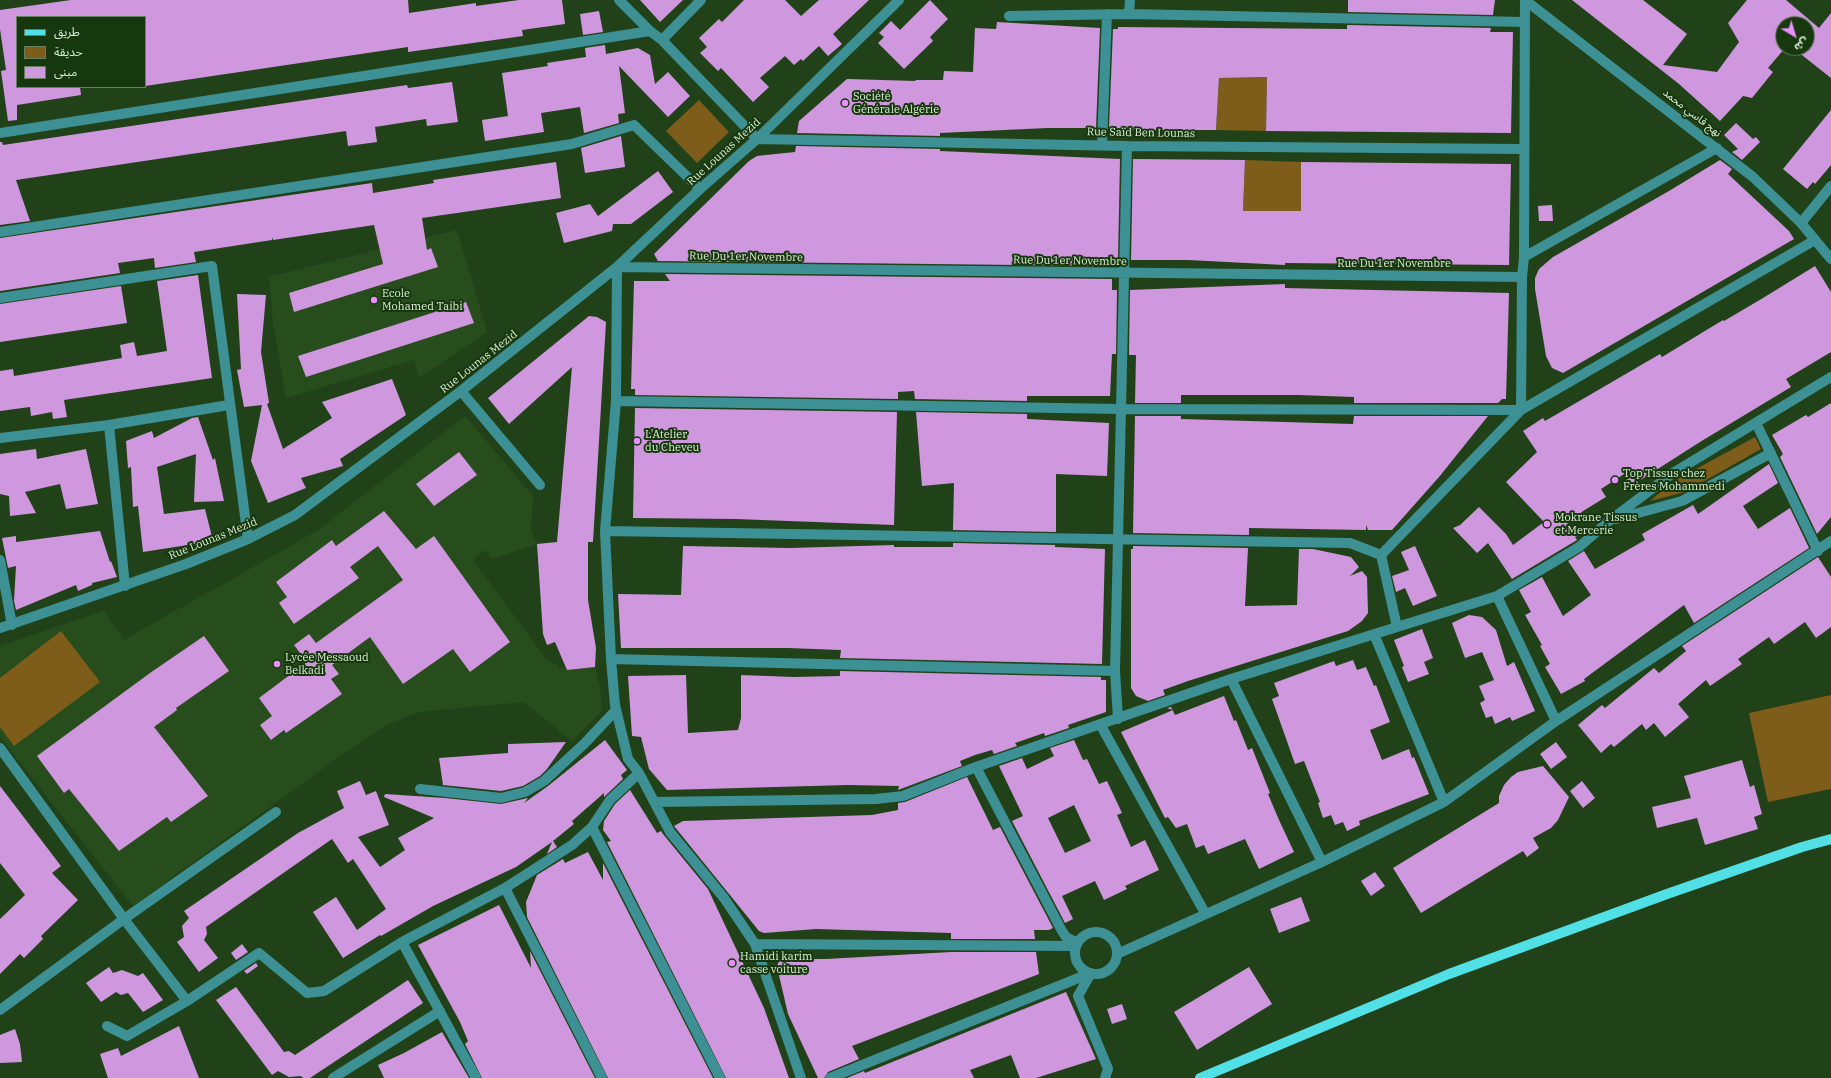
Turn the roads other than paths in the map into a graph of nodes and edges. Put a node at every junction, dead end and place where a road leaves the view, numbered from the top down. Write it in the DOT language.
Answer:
graph roads {
  1 [pos="619,0"];
  2 [pos="701,0"];
  3 [pos="899,0"];
  4 [pos="1130,0"];
  5 [pos="1525,0"];
  6 [pos="1107,14"];
  7 [pos="1129,14"];
  8 [pos="1009,16"];
  9 [pos="1524,22"];
  10 [pos="650,31"];
  11 [pos="662,40"];
  12 [pos="0,133"];
  13 [pos="758,139"];
  14 [pos="1102,144"];
  15 [pos="1128,146"];
  16 [pos="1717,148"];
  17 [pos="1523,149"];
  18 [pos="1831,186"];
  19 [pos="700,189"];
  20 [pos="1801,223"];
  21 [pos="0,232"];
  22 [pos="1815,240"];
  23 [pos="1524,257"];
  24 [pos="1831,259"];
  25 [pos="618,267"];
  26 [pos="1124,274"];
  27 [pos="1522,277"];
  28 [pos="0,298"];
  29 [pos="1831,377"];
  30 [pos="461,391"];
  31 [pos="616,401"];
  32 [pos="229,405"];
  33 [pos="1121,409"];
  34 [pos="1521,410"];
  35 [pos="1756,423"];
  36 [pos="109,425"];
  37 [pos="0,438"];
  38 [pos="1771,453"];
  39 [pos="540,485"];
  40 [pos="1609,521"];
  41 [pos="605,531"];
  42 [pos="248,539"];
  43 [pos="1118,540"];
  44 [pos="1831,541"];
  45 [pos="1818,551"];
  46 [pos="1381,556"];
  47 [pos="0,560"];
  48 [pos="125,586"];
  49 [pos="1497,596"];
  50 [pos="12,625"];
  51 [pos="1397,627"];
  52 [pos="0,628"];
  53 [pos="1374,634"];
  54 [pos="611,659"];
  55 [pos="1116,670"];
  56 [pos="1231,679"];
  57 [pos="616,710"];
  58 [pos="1118,719"];
  59 [pos="1556,721"];
  60 [pos="1100,724"];
  61 [pos="0,748"];
  62 [pos="976,767"];
  63 [pos="639,773"];
  64 [pos="420,789"];
  65 [pos="654,802"];
  66 [pos="1444,802"];
  67 [pos="276,812"];
  68 [pos="592,827"];
  69 [pos="1831,839"];
  70 [pos="1322,862"];
  71 [pos="505,888"];
  72 [pos="1205,913"];
  73 [pos="124,919"];
  74 [pos="402,942"];
  75 [pos="755,944"];
  76 [pos="1076,944"];
  77 [pos="1117,954"];
  78 [pos="1091,974"];
  79 [pos="187,1001"];
  80 [pos="0,1010"];
  81 [pos="440,1011"];
  82 [pos="107,1026"];
  83 [pos="333,1078"];
  84 [pos="476,1078"];
  85 [pos="602,1078"];
  86 [pos="720,1078"];
  87 [pos="801,1078"];
  88 [pos="830,1078"];
  89 [pos="1105,1078"];
  90 [pos="1200,1078"];
  1 -- 10 [label="street"];
  2 -- 11 [label="street"];
  3 -- 13 [label="street, Rue Lounas Mezid"];
  4 -- 7 [label="street"];
  5 -- 9 [label="street"];
  5 -- 16 [label="street, نهج قاسي محمد"];
  6 -- 7 [label="street"];
  6 -- 8 [label="street"];
  6 -- 14 [label="street"];
  7 -- 9 [label="street"];
  9 -- 17 [label="street"];
  10 -- 11 [label="street"];
  10 -- 12 [label="street"];
  11 -- 13 [label="street"];
  13 -- 14 [label="street, Rue Saïd Ben Lounas"];
  13 -- 19 [label="street, Rue Lounas Mezid"];
  14 -- 15 [label="street, Rue Saïd Ben Lounas"];
  15 -- 17 [label="street, Rue Saïd Ben Lounas"];
  15 -- 26 [label="street"];
  16 -- 20 [label="street, نهج قاسي محمد"];
  16 -- 23 [label="street"];
  17 -- 23 [label="street"];
  18 -- 20 [label="street"];
  19 -- 21 [label="street"];
  19 -- 25 [label="street, Rue Lounas Mezid"];
  20 -- 22 [label="street, نهج قاسي محمد"];
  22 -- 24 [label="street, نهج قاسي محمد"];
  22 -- 34 [label="street"];
  23 -- 27 [label="street"];
  25 -- 26 [label="street, Rue Du 1er Novembre"];
  25 -- 30 [label="street, Rue Lounas Mezid"];
  25 -- 31 [label="street"];
  26 -- 27 [label="street, Rue Du 1er Novembre"];
  26 -- 33 [label="street"];
  27 -- 34 [label="street"];
  28 -- 32 [label="street"];
  29 -- 35 [label="street"];
  30 -- 39 [label="street"];
  30 -- 42 [label="street, Rue Lounas Mezid"];
  31 -- 33 [label="street"];
  31 -- 41 [label="street"];
  32 -- 36 [label="street"];
  32 -- 42 [label="street"];
  33 -- 34 [label="street"];
  33 -- 43 [label="street"];
  34 -- 46 [label="street"];
  35 -- 38 [label="street"];
  35 -- 40 [label="street"];
  36 -- 37 [label="street"];
  36 -- 48 [label="street"];
  38 -- 40 [label="street"];
  38 -- 45 [label="street"];
  40 -- 49 [label="street"];
  41 -- 43 [label="street"];
  41 -- 54 [label="street"];
  42 -- 48 [label="street, Rue Lounas Mezid"];
  43 -- 46 [label="street"];
  43 -- 55 [label="street"];
  44 -- 45 [label="street"];
  45 -- 59 [label="street"];
  46 -- 51 [label="street"];
  47 -- 50 [label="street"];
  48 -- 50 [label="street, Rue Lounas Mezid"];
  49 -- 51 [label="street"];
  49 -- 59 [label="street"];
  50 -- 52 [label="street, Rue Lounas Mezid"];
  51 -- 53 [label="street"];
  53 -- 56 [label="street"];
  53 -- 66 [label="street"];
  54 -- 55 [label="street"];
  54 -- 57 [label="street"];
  55 -- 58 [label="street"];
  56 -- 58 [label="street"];
  56 -- 70 [label="street"];
  57 -- 63 [label="street"];
  57 -- 64 [label="street"];
  58 -- 60 [label="street"];
  59 -- 66 [label="street"];
  60 -- 62 [label="street"];
  60 -- 72 [label="street"];
  61 -- 73 [label="street"];
  62 -- 65 [label="street"];
  62 -- 76 [label="street"];
  63 -- 65 [label="street"];
  63 -- 68 [label="street"];
  65 -- 75 [label="street"];
  66 -- 70 [label="street"];
  67 -- 73 [label="street"];
  68 -- 71 [label="street"];
  68 -- 86 [label="street"];
  69 -- 90 [label="main road"];
  70 -- 72 [label="street"];
  71 -- 74 [label="street"];
  71 -- 85 [label="street"];
  72 -- 77 [label="street"];
  73 -- 79 [label="street"];
  73 -- 80 [label="street"];
  74 -- 79 [label="street"];
  74 -- 81 [label="street"];
  75 -- 76 [label="street"];
  75 -- 87 [label="street"];
  76 -- 77 [label="street"];
  76 -- 78 [label="street"];
  77 -- 78 [label="street"];
  78 -- 88 [label="street"];
  78 -- 89 [label="street"];
  79 -- 82 [label="street"];
  81 -- 83 [label="street"];
  81 -- 84 [label="street"];
}
